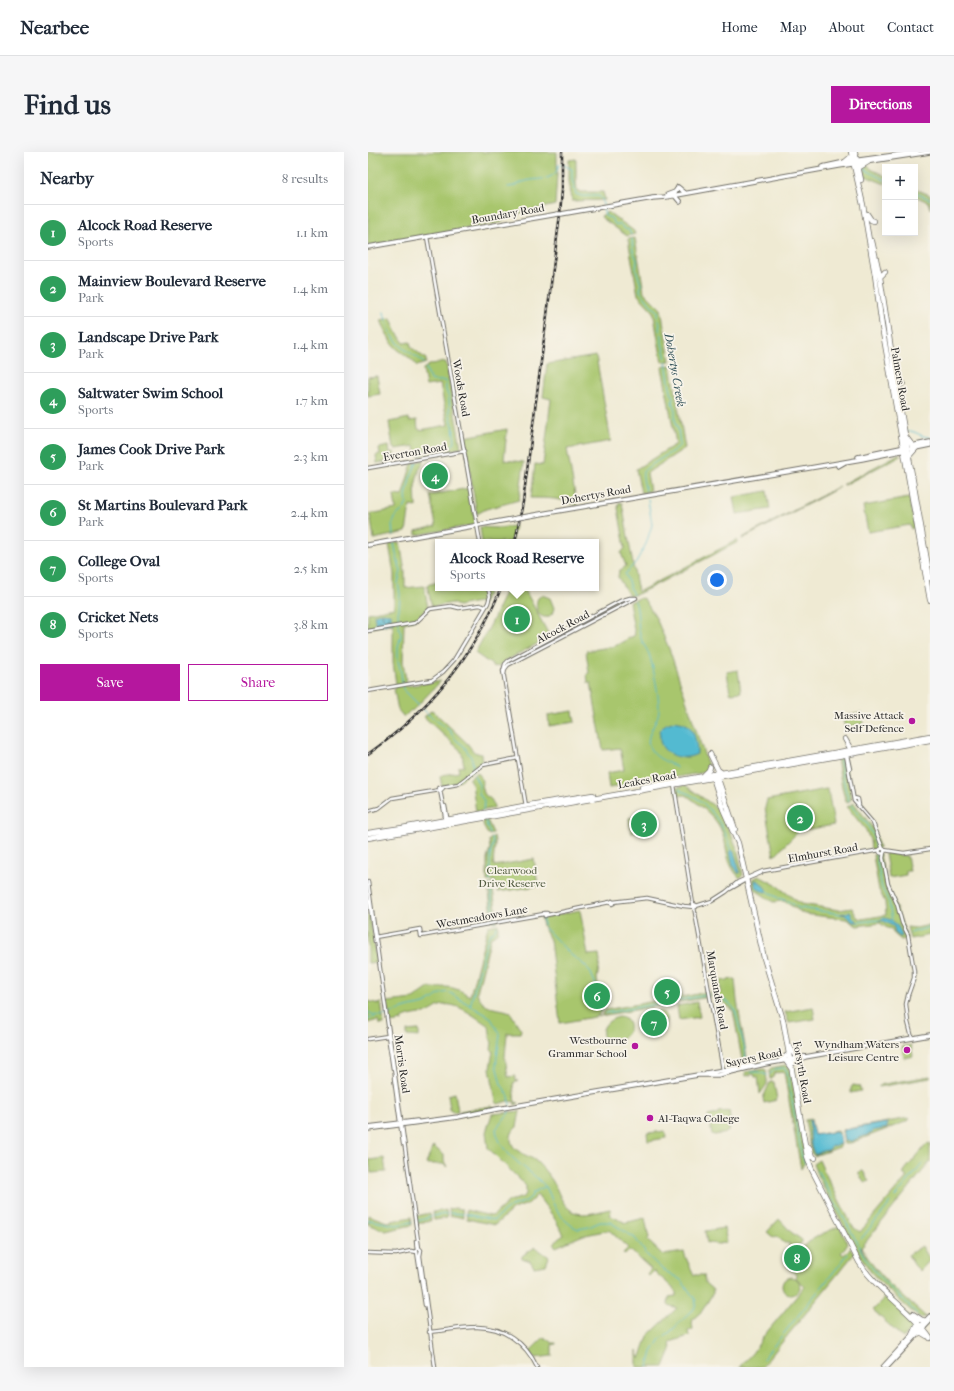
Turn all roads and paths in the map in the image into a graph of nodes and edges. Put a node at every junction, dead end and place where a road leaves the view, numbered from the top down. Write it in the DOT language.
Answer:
graph roads {
  1 [pos="917,152"];
  2 [pos="929,152"];
  3 [pos="881,157"];
  4 [pos="886,159"];
  5 [pos="854,161"];
  6 [pos="868,162"];
  7 [pos="711,189"];
  8 [pos="684,192"];
  9 [pos="689,193"];
  10 [pos="667,195"];
  11 [pos="675,196"];
  12 [pos="652,198"];
  13 [pos="427,237"];
  14 [pos="368,247"];
  15 [pos="877,265"];
  16 [pos="880,277"];
  17 [pos="895,377"];
  18 [pos="897,389"];
  19 [pos="905,435"];
  20 [pos="902,441"];
  21 [pos="930,444"];
  22 [pos="914,447"];
  23 [pos="905,448"];
  24 [pos="889,450"];
  25 [pos="465,451"];
  26 [pos="898,451"];
  27 [pos="907,458"];
  28 [pos="850,460"];
  29 [pos="368,468"];
  30 [pos="754,477"];
  31 [pos="730,485"];
  32 [pos="477,526"];
  33 [pos="479,539"];
  34 [pos="368,544"];
  35 [pos="930,578"];
  36 [pos="489,591"];
  37 [pos="635,598"];
  38 [pos="930,598"];
  39 [pos="485,607"];
  40 [pos="368,631"];
  41 [pos="368,691"];
  42 [pos="930,736"];
  43 [pos="845,739"];
  44 [pos="930,740"];
  45 [pos="847,752"];
  46 [pos="710,754"];
  47 [pos="519,759"];
  48 [pos="755,766"];
  49 [pos="710,767"];
  50 [pos="760,770"];
  51 [pos="728,775"];
  52 [pos="702,776"];
  53 [pos="715,776"];
  54 [pos="674,785"];
  55 [pos="718,786"];
  56 [pos="441,789"];
  57 [pos="527,808"];
  58 [pos="368,811"];
  59 [pos="467,819"];
  60 [pos="450,820"];
  61 [pos="442,821"];
  62 [pos="368,833"];
  63 [pos="369,838"];
  64 [pos="930,849"];
  65 [pos="882,850"];
  66 [pos="747,878"];
  67 [pos="368,882"];
  68 [pos="368,891"];
  69 [pos="371,904"];
  70 [pos="695,906"];
  71 [pos="376,937"];
  72 [pos="785,1026"];
  73 [pos="930,1034"];
  74 [pos="389,1036"];
  75 [pos="911,1037"];
  76 [pos="368,1039"];
  77 [pos="866,1045"];
  78 [pos="804,1057"];
  79 [pos="790,1059"];
  80 [pos="724,1072"];
  81 [pos="698,1075"];
  82 [pos="688,1076"];
  83 [pos="645,1084"];
  84 [pos="398,1101"];
  85 [pos="427,1122"];
  86 [pos="402,1123"];
  87 [pos="368,1128"];
  88 [pos="808,1145"];
  89 [pos="815,1158"];
  90 [pos="418,1250"];
  91 [pos="368,1253"];
  92 [pos="857,1256"];
  93 [pos="865,1270"];
  94 [pos="930,1316"];
  95 [pos="924,1324"];
  96 [pos="430,1332"];
  97 [pos="919,1334"];
  98 [pos="930,1334"];
  99 [pos="911,1337"];
  100 [pos="930,1338"];
  101 [pos="434,1367"];
  102 [pos="537,1367"];
  103 [pos="884,1367"];
  104 [pos="887,1367"];
  1 -- 3 [label="main road, Boundary Road"];
  2 -- 4 [label="main road"];
  3 -- 4 [label="main road"];
  3 -- 5 [label="main road, Boundary Road"];
  4 -- 6 [label="main road"];
  5 -- 6 [label="highway"];
  5 -- 7 [label="main road, Boundary Road"];
  5 -- 15 [label="highway, Palmers Road"];
  5 -- 20 [label="highway, Palmers Road"];
  7 -- 8 [label="main road, Boundary Road"];
  7 -- 9 [label="main road, Boundary Road"];
  8 -- 10 [label="main road, Boundary Road"];
  8 -- 10 [label="main road"];
  9 -- 11 [label="main road, Boundary Road"];
  9 -- 11 [label="main road"];
  10 -- 12 [label="main road, Boundary Road"];
  11 -- 12 [label="main road, Boundary Road"];
  12 -- 13 [label="main road, Boundary Road"];
  13 -- 14 [label="main road, Boundary Road"];
  13 -- 25 [label="street, Woods Road"];
  15 -- 16 [label="highway, Palmers Road"];
  15 -- 16 [label="highway"];
  16 -- 17 [label="highway, Palmers Road"];
  17 -- 18 [label="highway, Palmers Road"];
  17 -- 18 [label="highway"];
  18 -- 19 [label="highway, Palmers Road"];
  19 -- 22 [label="highway"];
  19 -- 23 [label="highway, Palmers Road"];
  20 -- 23 [label="highway, Palmers Road"];
  20 -- 24 [label="main road"];
  21 -- 22 [label="main road, Dohertys Road"];
  22 -- 23 [label="main road, Dohertys Road"];
  22 -- 27 [label="highway"];
  23 -- 24 [label="main road, Dohertys Road"];
  23 -- 26 [label="main road, Dohertys Road"];
  23 -- 27 [label="highway, Palmers Road"];
  24 -- 28 [label="main road, Dohertys Road"];
  25 -- 29 [label="street, Everton Road"];
  25 -- 32 [label="street, Woods Road"];
  26 -- 27 [label="main road"];
  26 -- 28 [label="main road, Dohertys Road"];
  27 -- 35 [label="highway, Palmers Road"];
  27 -- 38 [label="highway, Palmers Road"];
  28 -- 30 [label="main road, Dohertys Road"];
  30 -- 31 [label="main road"];
  30 -- 32 [label="main road, Dohertys Road, bridge"];
  32 -- 33 [label="street, Woods Road"];
  32 -- 34 [label="main road, Dohertys Road"];
  36 -- 39 [label="street"];
  37 -- 47 [label="street, Alcock Road"];
  39 -- 40 [label="street"];
  39 -- 41 [label="street"];
  42 -- 45 [label="highway, Leakes Road"];
  43 -- 45 [label="highway"];
  44 -- 45 [label="highway, Leakes Road"];
  45 -- 48 [label="highway, Leakes Road"];
  45 -- 50 [label="highway, Leakes Road"];
  45 -- 65 [label="street"];
  46 -- 53 [label="highway"];
  47 -- 56 [label="street"];
  47 -- 57 [label="street, Alcock Road"];
  48 -- 50 [label="highway"];
  48 -- 53 [label="highway, Leakes Road"];
  49 -- 52 [label="highway"];
  50 -- 51 [label="highway, Leakes Road"];
  51 -- 53 [label="highway, Leakes Road"];
  51 -- 55 [label="highway"];
  52 -- 53 [label="highway, Leakes Road"];
  52 -- 57 [label="highway, Leakes Road"];
  53 -- 54 [label="highway, Leakes Road"];
  53 -- 55 [label="highway, Forsyth Road"];
  53 -- 55 [label="highway"];
  54 -- 57 [label="highway, Leakes Road"];
  54 -- 70 [label="street, Marquands Road"];
  55 -- 66 [label="highway, Forsyth Road"];
  56 -- 58 [label="street"];
  56 -- 60 [label="street"];
  56 -- 61 [label="street"];
  57 -- 59 [label="highway, Leakes Road"];
  57 -- 59 [label="highway, Leakes Road"];
  59 -- 60 [label="highway, Leakes Road"];
  59 -- 63 [label="highway, Leakes Road"];
  60 -- 61 [label="highway, Leakes Road"];
  61 -- 62 [label="highway, Leakes Road"];
  64 -- 65 [label="street, Elmhurst Road"];
  65 -- 66 [label="street, Elmhurst Road"];
  65 -- 75 [label="street"];
  66 -- 70 [label="street, Elmhurst Road"];
  66 -- 72 [label="highway, Forsyth Road"];
  67 -- 69 [label="street, Morris Road"];
  68 -- 69 [label="street, Morris Road"];
  69 -- 71 [label="street, Morris Road"];
  70 -- 71 [label="street, Westmeadows Lane"];
  70 -- 80 [label="street, Marquands Road"];
  71 -- 74 [label="street, Morris Road"];
  72 -- 79 [label="highway, Forsyth Road"];
  72 -- 79 [label="highway, Forsyth Road"];
  73 -- 75 [label="main road, Sayers Road"];
  74 -- 76 [label="street"];
  74 -- 84 [label="street, Morris Road"];
  75 -- 77 [label="main road, Sayers Road"];
  77 -- 78 [label="main road, Sayers Road"];
  77 -- 79 [label="main road, Sayers Road"];
  78 -- 79 [label="highway"];
  79 -- 80 [label="main road, Sayers Road"];
  79 -- 88 [label="highway, Forsyth Road"];
  79 -- 92 [label="highway, Forsyth Road"];
  80 -- 81 [label="main road, Sayers Road"];
  80 -- 82 [label="main road, Sayers Road"];
  81 -- 82 [label="main road"];
  81 -- 83 [label="main road, Sayers Road"];
  82 -- 83 [label="main road, Sayers Road"];
  83 -- 85 [label="main road, Sayers Road"];
  84 -- 86 [label="street, Morris Road"];
  84 -- 86 [label="street, Morris Road"];
  85 -- 86 [label="main road, Sayers Road"];
  85 -- 86 [label="main road, Sayers Road"];
  86 -- 87 [label="main road, Sayers Road"];
  86 -- 87 [label="main road, Sayers Road"];
  86 -- 90 [label="street, Morris Road"];
  88 -- 89 [label="highway"];
  88 -- 92 [label="highway, Forsyth Road"];
  90 -- 91 [label="street"];
  90 -- 96 [label="street, Morris Road"];
  92 -- 93 [label="highway, Forsyth Road"];
  93 -- 95 [label="highway, Forsyth Road"];
  93 -- 95 [label="highway, Forsyth Road"];
  94 -- 95 [label="main road"];
  95 -- 97 [label="main road"];
  95 -- 98 [label="highway, Forsyth Road"];
  95 -- 99 [label="highway"];
  95 -- 100 [label="highway, Forsyth Road"];
  96 -- 101 [label="street, Morris Road"];
  96 -- 102 [label="street"];
  97 -- 100 [label="highway"];
  97 -- 104 [label="main road"];
  99 -- 103 [label="main road"];
}
